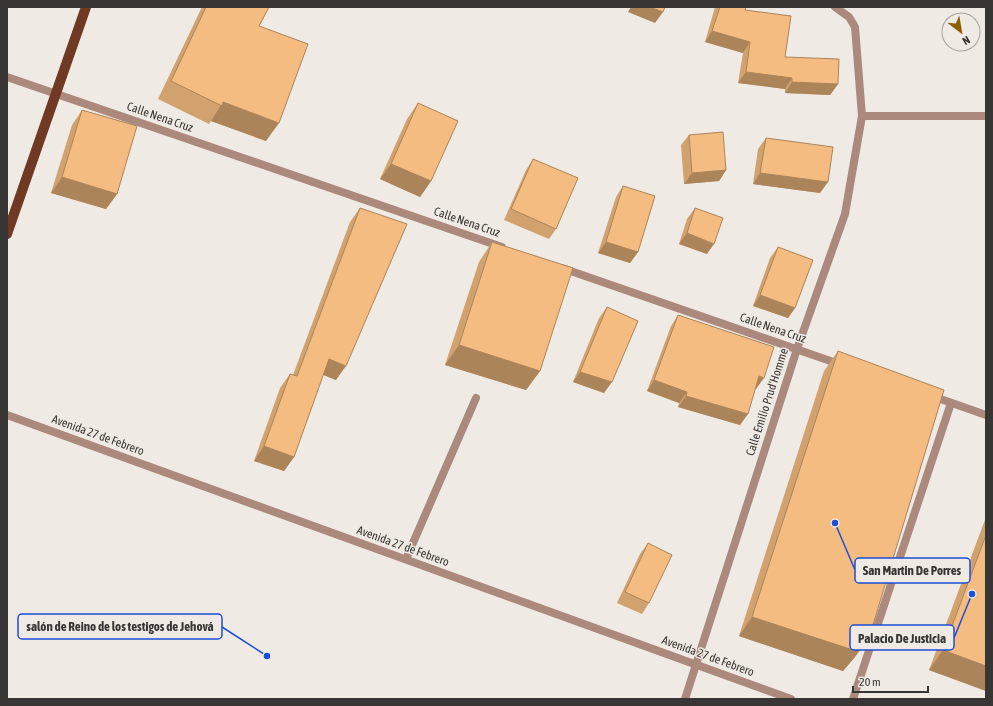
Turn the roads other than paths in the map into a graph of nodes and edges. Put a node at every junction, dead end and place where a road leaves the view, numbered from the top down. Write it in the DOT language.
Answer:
graph roads {
  1 [pos="86,7"];
  2 [pos="835,7"];
  3 [pos="7,77"];
  4 [pos="56,94"];
  5 [pos="862,116"];
  6 [pos="986,116"];
  7 [pos="7,234"];
  8 [pos="510,250"];
  9 [pos="555,265"];
  10 [pos="797,349"];
  11 [pos="848,367"];
  12 [pos="922,393"];
  13 [pos="476,398"];
  14 [pos="951,403"];
  15 [pos="7,415"];
  16 [pos="986,415"];
  17 [pos="406,559"];
  18 [pos="696,664"];
  19 [pos="685,699"];
  20 [pos="791,699"];
  21 [pos="853,699"];
  1 -- 4 [label="main road"];
  2 -- 5 [label="street, Calle Emilio Prud'Homme"];
  3 -- 4 [label="street, Calle Nena Cruz"];
  4 -- 7 [label="main road"];
  4 -- 8 [label="street, Calle Nena Cruz"];
  5 -- 6 [label="street"];
  5 -- 10 [label="street, Calle Emilio Prud'Homme"];
  9 -- 10 [label="street, Calle Nena Cruz"];
  10 -- 11 [label="street, Calle Nena Cruz"];
  10 -- 18 [label="street, Calle Emilio Prud'Homme"];
  12 -- 14 [label="street"];
  13 -- 17 [label="street"];
  14 -- 16 [label="street"];
  14 -- 21 [label="street"];
  15 -- 17 [label="street, Avenida 27 de Febrero"];
  17 -- 18 [label="street, Avenida 27 de Febrero"];
  18 -- 19 [label="street, Calle Emilio Prud'Homme"];
  18 -- 20 [label="street, Avenida 27 de Febrero"];
}
